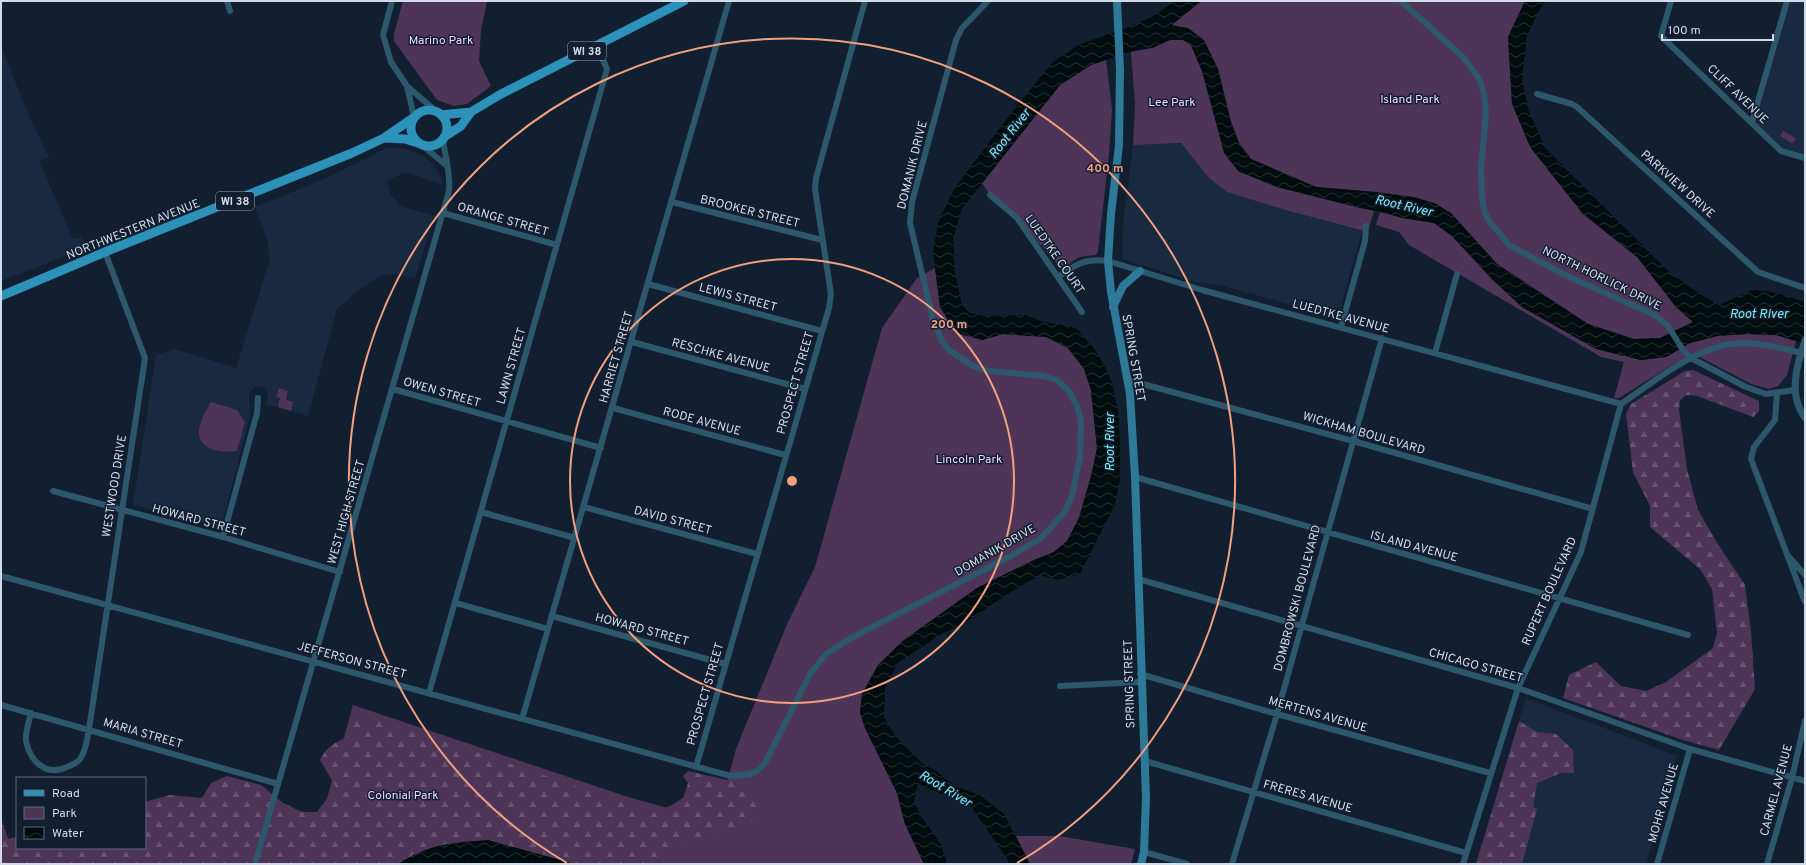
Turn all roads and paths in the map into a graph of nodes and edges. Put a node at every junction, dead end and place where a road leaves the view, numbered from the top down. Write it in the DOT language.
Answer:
graph roads {
  1 [pos="227,1"];
  2 [pos="392,1"];
  3 [pos="684,1"];
  4 [pos="729,1"];
  5 [pos="865,1"];
  6 [pos="988,1"];
  7 [pos="1117,1"];
  8 [pos="1401,1"];
  9 [pos="1671,1"];
  10 [pos="1787,1"];
  11 [pos="230,11"];
  12 [pos="597,46"];
  13 [pos="407,86"];
  14 [pos="1537,94"];
  15 [pos="471,112"];
  16 [pos="439,113"];
  17 [pos="414,118"];
  18 [pos="1752,122"];
  19 [pos="384,138"];
  20 [pos="444,138"];
  21 [pos="420,144"];
  22 [pos="1805,158"];
  23 [pos="446,165"];
  24 [pos="990,195"];
  25 [pos="672,202"];
  26 [pos="443,213"];
  27 [pos="1366,226"];
  28 [pos="822,240"];
  29 [pos="557,245"];
  30 [pos="106,252"];
  31 [pos="1108,261"];
  32 [pos="1140,271"];
  33 [pos="1457,274"];
  34 [pos="1058,277"];
  35 [pos="648,284"];
  36 [pos="1805,288"];
  37 [pos="1,296"];
  38 [pos="1113,307"];
  39 [pos="1082,312"];
  40 [pos="1341,327"];
  41 [pos="822,331"];
  42 [pos="1382,338"];
  43 [pos="1805,340"];
  44 [pos="632,342"];
  45 [pos="1435,353"];
  46 [pos="1805,354"];
  47 [pos="1691,358"];
  48 [pos="1128,380"];
  49 [pos="393,389"];
  50 [pos="805,389"];
  51 [pos="1794,390"];
  52 [pos="1777,393"];
  53 [pos="258,398"];
  54 [pos="1621,404"];
  55 [pos="613,408"];
  56 [pos="1805,418"];
  57 [pos="507,422"];
  58 [pos="1353,441"];
  59 [pos="601,448"];
  60 [pos="785,456"];
  61 [pos="1135,477"];
  62 [pos="53,491"];
  63 [pos="584,506"];
  64 [pos="1593,509"];
  65 [pos="122,510"];
  66 [pos="480,512"];
  67 [pos="1326,533"];
  68 [pos="222,537"];
  69 [pos="575,538"];
  70 [pos="756,554"];
  71 [pos="1786,554"];
  72 [pos="340,572"];
  73 [pos="1805,575"];
  74 [pos="1,576"];
  75 [pos="1138,579"];
  76 [pos="1559,597"];
  77 [pos="456,602"];
  78 [pos="1805,602"];
  79 [pos="108,604"];
  80 [pos="552,616"];
  81 [pos="1301,626"];
  82 [pos="548,629"];
  83 [pos="1688,635"];
  84 [pos="314,660"];
  85 [pos="725,664"];
  86 [pos="1141,678"];
  87 [pos="1060,686"];
  88 [pos="1518,688"];
  89 [pos="429,693"];
  90 [pos="1,705"];
  91 [pos="31,714"];
  92 [pos="1277,714"];
  93 [pos="522,719"];
  94 [pos="1805,721"];
  95 [pos="89,729"];
  96 [pos="1690,749"];
  97 [pos="1145,762"];
  98 [pos="696,767"];
  99 [pos="1490,773"];
  100 [pos="1792,778"];
  101 [pos="1805,781"];
  102 [pos="278,784"];
  103 [pos="1253,792"];
  104 [pos="1144,852"];
  105 [pos="1466,853"];
  106 [pos="255,864"];
  107 [pos="1141,864"];
  108 [pos="1187,864"];
  109 [pos="1232,864"];
  110 [pos="1463,864"];
  111 [pos="1657,864"];
  112 [pos="1767,864"];
  1 -- 11 [label="street"];
  2 -- 13 [label="street"];
  3 -- 12 [label="main road, WI 38"];
  4 -- 25 [label="street, HARRIET STREET"];
  5 -- 28 [label="street, PROSPECT STREET"];
  6 -- 98 [label="street, DOMANIK DRIVE"];
  7 -- 31 [label="main road, SPRING STREET"];
  8 -- 47 [label="street, NORTH HORLICK DRIVE"];
  9 -- 18 [label="street, CLIFF AVENUE"];
  10 -- 18 [label="street"];
  12 -- 15 [label="main road, WI 38"];
  12 -- 29 [label="street, LAWN STREET"];
  13 -- 16 [label="street"];
  13 -- 17 [label="street"];
  14 -- 36 [label="street, PARKVIEW DRIVE"];
  15 -- 16 [label="main road, WI 38"];
  15 -- 20 [label="main road, WI 38"];
  16 -- 17 [label="main road, WI 38"];
  16 -- 20 [label="main road"];
  17 -- 19 [label="main road, NORTHWESTERN AVENUE / WI 38"];
  17 -- 21 [label="main road"];
  18 -- 22 [label="street, CLIFF AVENUE"];
  19 -- 21 [label="main road, NORTHWESTERN AVENUE / WI 38"];
  19 -- 30 [label="main road, NORTHWESTERN AVENUE / WI 38"];
  20 -- 21 [label="main road, WI 38"];
  20 -- 23 [label="street, WEST HIGH STREET"];
  21 -- 23 [label="street"];
  23 -- 26 [label="street, WEST HIGH STREET"];
  24 -- 34 [label="street, LUEDTKE COURT"];
  25 -- 28 [label="street, BROOKER STREET"];
  25 -- 35 [label="street, HARRIET STREET"];
  26 -- 29 [label="street, ORANGE STREET"];
  26 -- 49 [label="street, WEST HIGH STREET"];
  27 -- 40 [label="street"];
  28 -- 41 [label="street, PROSPECT STREET"];
  29 -- 57 [label="street, LAWN STREET"];
  30 -- 37 [label="main road, NORTHWESTERN AVENUE / WI 38"];
  30 -- 65 [label="street, WESTWOOD DRIVE"];
  31 -- 32 [label="street, LUEDTKE AVENUE"];
  31 -- 34 [label="street, LUEDTKE AVENUE"];
  31 -- 38 [label="main road, SPRING STREET"];
  32 -- 38 [label="main road"];
  32 -- 40 [label="street, LUEDTKE AVENUE"];
  33 -- 45 [label="street"];
  34 -- 39 [label="street, LUEDTKE COURT"];
  35 -- 41 [label="street, LEWIS STREET"];
  35 -- 44 [label="street, HARRIET STREET"];
  38 -- 48 [label="main road, SPRING STREET"];
  40 -- 42 [label="street, LUEDTKE AVENUE"];
  41 -- 50 [label="street, PROSPECT STREET"];
  42 -- 45 [label="street, LUEDTKE AVENUE"];
  42 -- 58 [label="street, DOMBROWSKI BOULEVARD"];
  43 -- 51 [label="street, bridge"];
  44 -- 50 [label="street, RESCHKE AVENUE"];
  44 -- 55 [label="street, HARRIET STREET"];
  45 -- 54 [label="street, LUEDTKE AVENUE"];
  46 -- 47 [label="street"];
  47 -- 52 [label="street, NORTH HORLICK DRIVE"];
  47 -- 54 [label="street"];
  48 -- 58 [label="street, WICKHAM BOULEVARD"];
  48 -- 61 [label="main road, SPRING STREET"];
  49 -- 57 [label="street, OWEN STREET"];
  49 -- 72 [label="street, WEST HIGH STREET"];
  50 -- 60 [label="street, PROSPECT STREET"];
  51 -- 52 [label="street, NORTH HORLICK DRIVE"];
  51 -- 56 [label="street"];
  52 -- 71 [label="street"];
  53 -- 68 [label="street"];
  54 -- 64 [label="street, RUPERT BOULEVARD"];
  55 -- 59 [label="street, HARRIET STREET"];
  55 -- 60 [label="street, RODE AVENUE"];
  57 -- 59 [label="street, OWEN STREET"];
  57 -- 66 [label="street, LAWN STREET"];
  58 -- 64 [label="street, WICKHAM BOULEVARD"];
  58 -- 67 [label="street, DOMBROWSKI BOULEVARD"];
  59 -- 63 [label="street, HARRIET STREET"];
  60 -- 70 [label="street, PROSPECT STREET"];
  61 -- 67 [label="street, ISLAND AVENUE"];
  61 -- 75 [label="main road, SPRING STREET"];
  62 -- 65 [label="street, HOWARD STREET"];
  63 -- 69 [label="street, HARRIET STREET"];
  63 -- 70 [label="street, DAVID STREET"];
  64 -- 76 [label="street, RUPERT BOULEVARD"];
  65 -- 68 [label="street, HOWARD STREET"];
  65 -- 79 [label="street, WESTWOOD DRIVE"];
  66 -- 69 [label="street"];
  66 -- 77 [label="street, LAWN STREET"];
  67 -- 76 [label="street, ISLAND AVENUE"];
  67 -- 81 [label="street, DOMBROWSKI BOULEVARD"];
  68 -- 72 [label="street, HOWARD STREET"];
  69 -- 80 [label="street, HARRIET STREET"];
  70 -- 85 [label="street, PROSPECT STREET"];
  71 -- 73 [label="street"];
  71 -- 78 [label="street"];
  72 -- 84 [label="street, WEST HIGH STREET"];
  74 -- 79 [label="street, JEFFERSON STREET"];
  75 -- 81 [label="street, CHICAGO STREET"];
  75 -- 86 [label="main road, SPRING STREET"];
  76 -- 83 [label="street, ISLAND AVENUE"];
  76 -- 88 [label="street, RUPERT BOULEVARD"];
  77 -- 82 [label="street"];
  77 -- 89 [label="street, LAWN STREET"];
  79 -- 84 [label="street, JEFFERSON STREET"];
  79 -- 95 [label="street, WESTWOOD DRIVE"];
  80 -- 82 [label="street, HARRIET STREET"];
  80 -- 85 [label="street, HOWARD STREET"];
  81 -- 88 [label="street, CHICAGO STREET"];
  81 -- 92 [label="street, DOMBROWSKI BOULEVARD"];
  82 -- 93 [label="street, HARRIET STREET"];
  84 -- 89 [label="street, JEFFERSON STREET"];
  84 -- 102 [label="street, WEST HIGH STREET"];
  85 -- 98 [label="street, PROSPECT STREET"];
  86 -- 87 [label="street, MERTENS AVENUE"];
  86 -- 92 [label="street, MERTENS AVENUE"];
  86 -- 97 [label="main road, SPRING STREET"];
  88 -- 96 [label="street, CHICAGO STREET"];
  88 -- 99 [label="street, RUPERT BOULEVARD"];
  89 -- 93 [label="street, JEFFERSON STREET"];
  90 -- 91 [label="street, MARIA STREET"];
  91 -- 95 [label="street, MARIA STREET"];
  91 -- 95 [label="street, WESTWOOD DRIVE"];
  92 -- 99 [label="street, MERTENS AVENUE"];
  92 -- 103 [label="street, DOMBROWSKI BOULEVARD"];
  93 -- 98 [label="street, JEFFERSON STREET"];
  94 -- 100 [label="street, CARMEL AVENUE"];
  95 -- 102 [label="street, MARIA STREET"];
  96 -- 100 [label="street, CHICAGO STREET"];
  96 -- 111 [label="street, MOHR AVENUE"];
  97 -- 103 [label="street, FRERES AVENUE"];
  97 -- 104 [label="main road, SPRING STREET"];
  99 -- 105 [label="street, RUPERT BOULEVARD"];
  100 -- 101 [label="street, CHICAGO STREET"];
  100 -- 112 [label="street, CARMEL AVENUE"];
  102 -- 106 [label="street, WEST HIGH STREET"];
  103 -- 105 [label="street, FRERES AVENUE"];
  103 -- 109 [label="street, DOMBROWSKI BOULEVARD"];
  104 -- 107 [label="main road, SPRING STREET"];
  104 -- 108 [label="street"];
  105 -- 110 [label="street, RUPERT BOULEVARD"];
}
